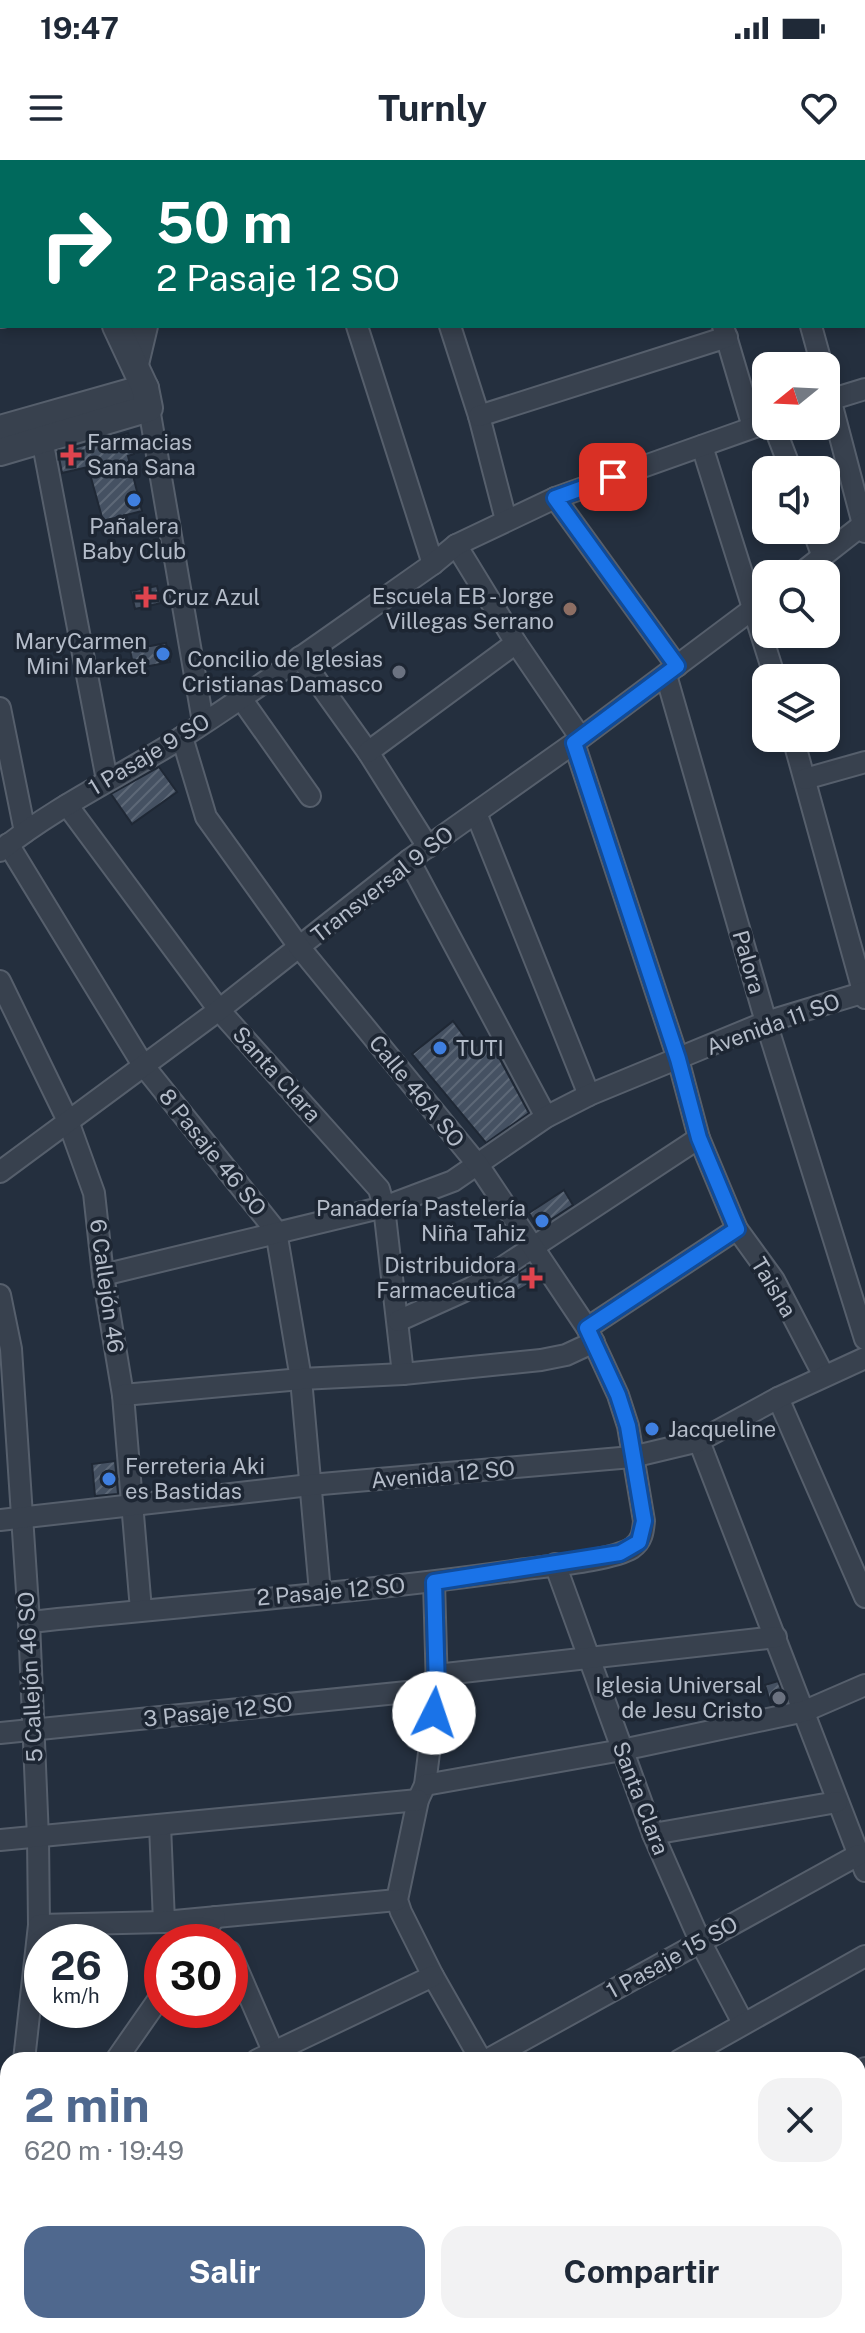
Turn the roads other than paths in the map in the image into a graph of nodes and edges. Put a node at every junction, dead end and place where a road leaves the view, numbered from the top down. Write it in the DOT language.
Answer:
graph roads {
  1 [pos="117,328"];
  2 [pos="144,328"];
  3 [pos="358,328"];
  4 [pos="451,328"];
  5 [pos="812,328"];
  6 [pos="725,332"];
  7 [pos="818,352"];
  8 [pos="143,387"];
  9 [pos="865,389"];
  10 [pos="840,393"];
  11 [pos="752,404"];
  12 [pos="479,416"];
  13 [pos="752,428"];
  14 [pos="0,429"];
  15 [pos="42,439"];
  16 [pos="840,440"];
  17 [pos="702,446"];
  18 [pos="0,452"];
  19 [pos="555,498"];
  20 [pos="506,520"];
  21 [pos="864,526"];
  22 [pos="818,544"];
  23 [pos="456,545"];
  24 [pos="823,557"];
  25 [pos="819,560"];
  26 [pos="433,564"];
  27 [pos="752,582"];
  28 [pos="752,610"];
  29 [pos="516,643"];
  30 [pos="300,657"];
  31 [pos="672,671"];
  32 [pos="240,697"];
  33 [pos="0,708"];
  34 [pos="203,722"];
  35 [pos="182,737"];
  36 [pos="577,740"];
  37 [pos="368,752"];
  38 [pos="797,752"];
  39 [pos="865,762"];
  40 [pos="805,779"];
  41 [pos="107,780"];
  42 [pos="310,796"];
  43 [pos="67,805"];
  44 [pos="476,813"];
  45 [pos="11,842"];
  46 [pos="428,847"];
  47 [pos="409,860"];
  48 [pos="300,948"];
  49 [pos="0,981"];
  50 [pos="864,994"];
  51 [pos="219,1010"];
  52 [pos="766,1022"];
  53 [pos="678,1059"];
  54 [pos="143,1065"];
  55 [pos="589,1095"];
  56 [pos="546,1117"];
  57 [pos="68,1121"];
  58 [pos="699,1138"];
  59 [pos="478,1165"];
  60 [pos="0,1172"];
  61 [pos="384,1207"];
  62 [pos="737,1229"];
  63 [pos="276,1231"];
  64 [pos="533,1245"];
  65 [pos="103,1275"];
  66 [pos="0,1295"];
  67 [pos="398,1321"];
  68 [pos="590,1335"];
  69 [pos="865,1339"];
  70 [pos="865,1358"];
  71 [pos="403,1374"];
  72 [pos="824,1376"];
  73 [pos="301,1379"];
  74 [pos="123,1395"];
  75 [pos="778,1398"];
  76 [pos="699,1441"];
  77 [pos="632,1457"];
  78 [pos="310,1485"];
  79 [pos="134,1505"];
  80 [pos="10,1519"];
  81 [pos="555,1564"];
  82 [pos="434,1582"];
  83 [pos="320,1592"];
  84 [pos="865,1597"];
  85 [pos="141,1610"];
  86 [pos="29,1622"];
  87 [pos="776,1637"];
  88 [pos="588,1657"];
  89 [pos="436,1682"];
  90 [pos="865,1685"];
  91 [pos="805,1711"];
  92 [pos="33,1730"];
  93 [pos="0,1733"];
  94 [pos="622,1750"];
  95 [pos="422,1792"];
  96 [pos="837,1802"];
  97 [pos="160,1825"];
  98 [pos="653,1834"];
  99 [pos="38,1838"];
  100 [pos="0,1840"];
  101 [pos="862,1863"];
  102 [pos="397,1900"];
  103 [pos="215,1917"];
  104 [pos="164,1922"];
  105 [pos="39,1924"];
  106 [pos="81,1924"];
  107 [pos="210,1924"];
  108 [pos="218,1924"];
  109 [pos="700,1941"];
  110 [pos="865,1956"];
  111 [pos="433,1976"];
  112 [pos="248,2005"];
  113 [pos="144,2020"];
  114 [pos="743,2023"];
  115 [pos="28,2028"];
  116 [pos="25,2052"];
  117 [pos="122,2052"];
  118 [pos="264,2052"];
  119 [pos="273,2052"];
  120 [pos="476,2052"];
  121 [pos="501,2052"];
  122 [pos="694,2052"];
  1 -- 8 [label="street"];
  2 -- 8 [label="street"];
  3 -- 26 [label="street"];
  4 -- 12 [label="street"];
  5 -- 7 [label="street"];
  6 -- 11 [label="street"];
  6 -- 12 [label="street"];
  8 -- 14 [label="street"];
  8 -- 15 [label="street"];
  8 -- 34 [label="street"];
  9 -- 10 [label="street"];
  12 -- 20 [label="street"];
  13 -- 17 [label="street, 1 Pasaje 9 SO"];
  15 -- 18 [label="street"];
  15 -- 41 [label="street"];
  16 -- 21 [label="street"];
  17 -- 19 [label="street, 1 Pasaje 9 SO"];
  17 -- 27 [label="street"];
  19 -- 20 [label="street, 1 Pasaje 9 SO"];
  19 -- 31 [label="street, Palora"];
  20 -- 23 [label="street, 1 Pasaje 9 SO"];
  21 -- 24 [label="street"];
  22 -- 24 [label="street"];
  23 -- 26 [label="street, 1 Pasaje 9 SO"];
  23 -- 29 [label="street, Taisha"];
  24 -- 25 [label="street"];
  26 -- 30 [label="street, 1 Pasaje 9 SO"];
  28 -- 31 [label="street, Transversal 9 SO"];
  29 -- 36 [label="street, Taisha"];
  29 -- 37 [label="street"];
  30 -- 32 [label="street, 1 Pasaje 9 SO"];
  30 -- 37 [label="street"];
  31 -- 36 [label="street, Transversal 9 SO"];
  31 -- 52 [label="street, Palora"];
  32 -- 34 [label="street, 1 Pasaje 9 SO"];
  32 -- 42 [label="street"];
  33 -- 45 [label="street"];
  34 -- 35 [label="street, 1 Pasaje 9 SO"];
  35 -- 41 [label="street, 1 Pasaje 9 SO"];
  35 -- 48 [label="street, Calle 46A SO"];
  36 -- 44 [label="street, Transversal 9 SO"];
  36 -- 53 [label="street, Taisha"];
  37 -- 46 [label="street"];
  38 -- 40 [label="street"];
  39 -- 40 [label="street"];
  40 -- 50 [label="street"];
  41 -- 43 [label="street, 1 Pasaje 9 SO"];
  43 -- 45 [label="street, 1 Pasaje 9 SO"];
  43 -- 51 [label="street, Santa Clara"];
  44 -- 46 [label="street, Transversal 9 SO"];
  44 -- 55 [label="street"];
  45 -- 54 [label="street, 8 Pasaje 46 SO"];
  46 -- 47 [label="street, Transversal 9 SO"];
  47 -- 48 [label="street, Transversal 9 SO"];
  47 -- 56 [label="street"];
  48 -- 51 [label="street, Transversal 9 SO"];
  48 -- 59 [label="street, Calle 46A SO"];
  49 -- 57 [label="street, 6 Callejón 46"];
  50 -- 52 [label="street, Avenida 11 SO"];
  51 -- 54 [label="street, Transversal 9 SO"];
  51 -- 61 [label="street, Santa Clara"];
  52 -- 53 [label="street, Avenida 11 SO"];
  52 -- 69 [label="street, Palora"];
  53 -- 55 [label="street, Avenida 11 SO"];
  53 -- 58 [label="street, Taisha"];
  54 -- 57 [label="street, Transversal 9 SO"];
  54 -- 63 [label="street, 8 Pasaje 46 SO"];
  55 -- 56 [label="street, Avenida 11 SO"];
  56 -- 59 [label="street, Avenida 11 SO"];
  57 -- 60 [label="street, Transversal 9 SO"];
  57 -- 65 [label="street, 6 Callejón 46"];
  58 -- 62 [label="street, Taisha"];
  58 -- 64 [label="street"];
  59 -- 61 [label="street, Avenida 11 SO"];
  59 -- 64 [label="street, Calle 46A SO"];
  61 -- 63 [label="street, Avenida 11 SO"];
  61 -- 67 [label="street, Santa Clara"];
  62 -- 68 [label="street"];
  62 -- 72 [label="street, Taisha"];
  63 -- 65 [label="street, Avenida 11 SO"];
  63 -- 73 [label="street, 8 Pasaje 46 SO"];
  64 -- 67 [label="street"];
  64 -- 68 [label="street, Calle 46A SO"];
  65 -- 74 [label="street, 6 Callejón 46"];
  66 -- 80 [label="street, 5 Callejón 46 SO"];
  67 -- 71 [label="street, Santa Clara"];
  68 -- 71 [label="street"];
  68 -- 77 [label="street, Calle 46A SO"];
  70 -- 72 [label="street, Avenida 12 SO"];
  71 -- 73 [label="street"];
  72 -- 75 [label="street, Avenida 12 SO"];
  73 -- 74 [label="street"];
  73 -- 78 [label="street, 8 Pasaje 46 SO"];
  74 -- 79 [label="street, 6 Callejón 46"];
  75 -- 76 [label="street, Avenida 12 SO"];
  75 -- 84 [label="street"];
  76 -- 77 [label="street, Avenida 12 SO"];
  76 -- 87 [label="street"];
  77 -- 78 [label="street, Avenida 12 SO"];
  77 -- 81 [label="street, 2 Pasaje 12 SO"];
  78 -- 79 [label="street, Avenida 12 SO"];
  78 -- 83 [label="street, 8 Pasaje 46 SO"];
  79 -- 80 [label="street, Avenida 12 SO"];
  79 -- 85 [label="street, 6 Callejón 46"];
  80 -- 86 [label="street, 5 Callejón 46 SO"];
  81 -- 82 [label="street, 2 Pasaje 12 SO"];
  81 -- 88 [label="street, Santa Clara"];
  82 -- 83 [label="street, 2 Pasaje 12 SO"];
  82 -- 89 [label="street"];
  83 -- 85 [label="street, 2 Pasaje 12 SO"];
  85 -- 86 [label="street, 2 Pasaje 12 SO"];
  86 -- 92 [label="street, 5 Callejón 46 SO"];
  87 -- 88 [label="street, 3 Pasaje 12 SO"];
  87 -- 91 [label="street"];
  88 -- 89 [label="street, 3 Pasaje 12 SO"];
  88 -- 94 [label="street, Santa Clara"];
  89 -- 92 [label="street, 3 Pasaje 12 SO"];
  89 -- 95 [label="street"];
  90 -- 91 [label="street"];
  91 -- 94 [label="street"];
  91 -- 96 [label="street"];
  92 -- 93 [label="street, 3 Pasaje 12 SO"];
  92 -- 99 [label="street, 5 Callejón 46 SO"];
  94 -- 95 [label="street"];
  94 -- 98 [label="street, Santa Clara"];
  95 -- 97 [label="street"];
  95 -- 102 [label="street"];
  96 -- 98 [label="street"];
  96 -- 101 [label="street"];
  97 -- 99 [label="street"];
  97 -- 104 [label="street"];
  98 -- 109 [label="street, Santa Clara"];
  99 -- 100 [label="street"];
  99 -- 105 [label="street, 5 Callejón 46 SO"];
  101 -- 109 [label="street, 1 Pasaje 15 SO"];
  102 -- 103 [label="street"];
  102 -- 111 [label="street"];
  103 -- 104 [label="street"];
  103 -- 107 [label="street"];
  103 -- 108 [label="street"];
  104 -- 106 [label="street"];
  109 -- 114 [label="street, Santa Clara"];
  109 -- 121 [label="street, 1 Pasaje 15 SO"];
  110 -- 114 [label="street"];
  111 -- 119 [label="street"];
  111 -- 120 [label="street"];
  112 -- 118 [label="street"];
  113 -- 117 [label="street"];
  114 -- 122 [label="street"];
  115 -- 116 [label="street, 5 Callejón 46 SO"];
}
